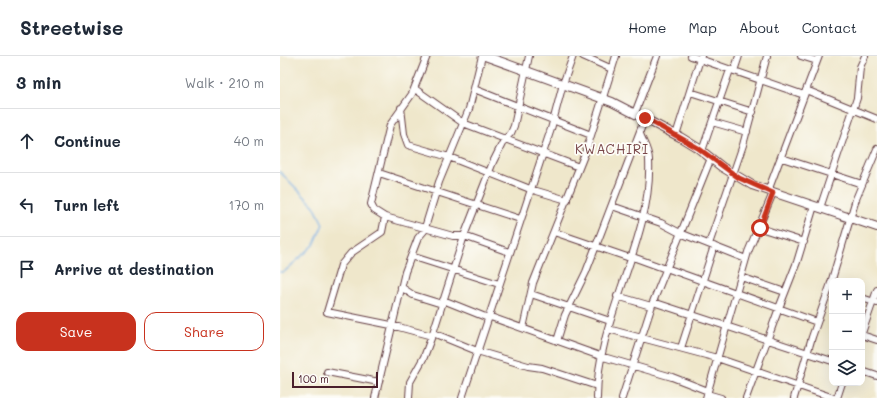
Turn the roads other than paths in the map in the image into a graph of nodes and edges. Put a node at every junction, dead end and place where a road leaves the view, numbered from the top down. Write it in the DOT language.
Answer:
graph roads {
  1 [pos="427,56"];
  2 [pos="483,56"];
  3 [pos="529,56"];
  4 [pos="573,56"];
  5 [pos="583,56"];
  6 [pos="616,56"];
  7 [pos="657,56"];
  8 [pos="691,56"];
  9 [pos="739,56"];
  10 [pos="767,56"];
  11 [pos="801,56"];
  12 [pos="865,56"];
  13 [pos="701,58"];
  14 [pos="818,58"];
  15 [pos="612,68"];
  16 [pos="526,71"];
  17 [pos="732,71"];
  18 [pos="760,81"];
  19 [pos="563,84"];
  20 [pos="414,89"];
  21 [pos="474,89"];
  22 [pos="690,92"];
  23 [pos="805,92"];
  24 [pos="602,98"];
  25 [pos="719,101"];
  26 [pos="518,106"];
  27 [pos="401,108"];
  28 [pos="852,110"];
  29 [pos="753,112"];
  30 [pos="635,113"];
  31 [pos="645,118"];
  32 [pos="877,119"];
  33 [pos="554,121"];
  34 [pos="712,122"];
  35 [pos="463,123"];
  36 [pos="747,132"];
  37 [pos="591,134"];
  38 [pos="640,134"];
  39 [pos="676,135"];
  40 [pos="504,140"];
  41 [pos="877,150"];
  42 [pos="702,151"];
  43 [pos="543,152"];
  44 [pos="876,156"];
  45 [pos="449,157"];
  46 [pos="711,158"];
  47 [pos="782,158"];
  48 [pos="579,168"];
  49 [pos="379,173"];
  50 [pos="488,174"];
  51 [pos="733,174"];
  52 [pos="830,174"];
  53 [pos="862,184"];
  54 [pos="530,189"];
  55 [pos="436,190"];
  56 [pos="771,192"];
  57 [pos="567,200"];
  58 [pos="476,205"];
  59 [pos="612,206"];
  60 [pos="817,207"];
  61 [pos="385,217"];
  62 [pos="643,217"];
  63 [pos="850,218"];
  64 [pos="520,219"];
  65 [pos="425,227"];
  66 [pos="877,227"];
  67 [pos="760,228"];
  68 [pos="554,232"];
  69 [pos="680,233"];
  70 [pos="464,236"];
  71 [pos="804,242"];
  72 [pos="711,245"];
  73 [pos="596,246"];
  74 [pos="509,252"];
  75 [pos="411,256"];
  76 [pos="630,257"];
  77 [pos="746,259"];
  78 [pos="666,268"];
  79 [pos="453,269"];
  80 [pos="741,277"];
  81 [pos="833,278"];
  82 [pos="702,280"];
  83 [pos="499,284"];
  84 [pos="401,287"];
  85 [pos="877,290"];
  86 [pos="785,292"];
  87 [pos="829,292"];
  88 [pos="737,293"];
  89 [pos="531,294"];
  90 [pos="618,296"];
  91 [pos="865,299"];
  92 [pos="443,302"];
  93 [pos="875,303"];
  94 [pos="652,304"];
  95 [pos="568,308"];
  96 [pos="779,308"];
  97 [pos="690,314"];
  98 [pos="488,317"];
  99 [pos="610,321"];
  100 [pos="817,322"];
  101 [pos="391,325"];
  102 [pos="727,326"];
  103 [pos="865,327"];
  104 [pos="523,328"];
  105 [pos="608,329"];
  106 [pos="433,334"];
  107 [pos="865,335"];
  108 [pos="640,338"];
  109 [pos="769,339"];
  110 [pos="877,340"];
  111 [pos="557,341"];
  112 [pos="681,348"];
  113 [pos="477,351"];
  114 [pos="808,352"];
  115 [pos="600,356"];
  116 [pos="718,358"];
  117 [pos="829,360"];
  118 [pos="632,367"];
  119 [pos="757,371"];
  120 [pos="327,372"];
  121 [pos="865,372"];
  122 [pos="877,376"];
  123 [pos="379,382"];
  124 [pos="597,386"];
  125 [pos="799,386"];
  126 [pos="841,386"];
  127 [pos="707,394"];
  128 [pos="375,398"];
  129 [pos="409,398"];
  130 [pos="462,398"];
  131 [pos="597,398"];
  132 [pos="622,398"];
  133 [pos="721,398"];
  134 [pos="746,398"];
  135 [pos="794,398"];
  136 [pos="835,398"];
  1 -- 20 [label="street"];
  2 -- 16 [label="street"];
  2 -- 21 [label="street"];
  3 -- 16 [label="street"];
  4 -- 19 [label="street"];
  5 -- 15 [label="street"];
  6 -- 15 [label="street"];
  7 -- 30 [label="street"];
  8 -- 13 [label="street"];
  9 -- 17 [label="street"];
  10 -- 18 [label="street"];
  11 -- 14 [label="street"];
  12 -- 28 [label="street"];
  13 -- 17 [label="street"];
  13 -- 22 [label="street"];
  14 -- 23 [label="street"];
  15 -- 24 [label="street"];
  16 -- 19 [label="street"];
  16 -- 26 [label="street"];
  17 -- 18 [label="street"];
  17 -- 25 [label="street"];
  18 -- 23 [label="street"];
  18 -- 29 [label="street"];
  19 -- 24 [label="street"];
  19 -- 33 [label="street"];
  20 -- 27 [label="street"];
  20 -- 35 [label="street"];
  21 -- 26 [label="street"];
  21 -- 35 [label="street"];
  22 -- 25 [label="street"];
  22 -- 39 [label="street"];
  23 -- 28 [label="street"];
  23 -- 47 [label="street"];
  24 -- 30 [label="street"];
  24 -- 37 [label="street"];
  25 -- 29 [label="street"];
  25 -- 34 [label="street"];
  26 -- 33 [label="street"];
  26 -- 40 [label="street"];
  27 -- 45 [label="street"];
  27 -- 49 [label="street"];
  28 -- 32 [label="street"];
  28 -- 52 [label="street"];
  29 -- 36 [label="street"];
  30 -- 31 [label="street"];
  31 -- 38 [label="street"];
  31 -- 39 [label="street"];
  33 -- 37 [label="street"];
  33 -- 43 [label="street"];
  34 -- 36 [label="street"];
  34 -- 42 [label="street"];
  35 -- 40 [label="street"];
  35 -- 45 [label="street"];
  36 -- 51 [label="street"];
  37 -- 48 [label="street"];
  38 -- 59 [label="street"];
  38 -- 62 [label="street"];
  39 -- 42 [label="street"];
  40 -- 43 [label="street"];
  40 -- 50 [label="street"];
  41 -- 44 [label="street"];
  42 -- 46 [label="street"];
  43 -- 48 [label="street"];
  43 -- 54 [label="street"];
  44 -- 53 [label="street"];
  45 -- 50 [label="street"];
  45 -- 55 [label="street"];
  46 -- 51 [label="street"];
  46 -- 69 [label="street"];
  47 -- 52 [label="street"];
  47 -- 56 [label="street"];
  48 -- 57 [label="street"];
  49 -- 55 [label="street"];
  49 -- 61 [label="street"];
  50 -- 54 [label="street"];
  50 -- 58 [label="street"];
  51 -- 56 [label="street"];
  51 -- 72 [label="street"];
  52 -- 53 [label="street"];
  52 -- 60 [label="street"];
  53 -- 63 [label="street"];
  54 -- 57 [label="street"];
  54 -- 64 [label="street"];
  55 -- 58 [label="street"];
  55 -- 65 [label="street"];
  56 -- 60 [label="street"];
  56 -- 67 [label="street"];
  57 -- 68 [label="street"];
  58 -- 64 [label="street"];
  58 -- 70 [label="street"];
  59 -- 62 [label="street"];
  59 -- 73 [label="street"];
  60 -- 63 [label="street"];
  60 -- 71 [label="street"];
  61 -- 65 [label="street"];
  61 -- 101 [label="street"];
  62 -- 69 [label="street"];
  62 -- 76 [label="street"];
  63 -- 66 [label="street"];
  63 -- 81 [label="street"];
  64 -- 74 [label="street"];
  65 -- 70 [label="street"];
  65 -- 75 [label="street"];
  67 -- 71 [label="street"];
  67 -- 77 [label="street"];
  68 -- 73 [label="street"];
  68 -- 89 [label="street"];
  69 -- 72 [label="street"];
  69 -- 78 [label="street"];
  70 -- 74 [label="street"];
  70 -- 79 [label="street"];
  71 -- 86 [label="street"];
  72 -- 77 [label="street"];
  72 -- 82 [label="street"];
  73 -- 76 [label="street"];
  73 -- 95 [label="street"];
  74 -- 83 [label="street"];
  75 -- 79 [label="street"];
  75 -- 84 [label="street"];
  76 -- 78 [label="street"];
  76 -- 90 [label="street"];
  77 -- 80 [label="street"];
  78 -- 82 [label="street"];
  78 -- 94 [label="street"];
  79 -- 83 [label="street"];
  79 -- 92 [label="street"];
  80 -- 86 [label="street"];
  80 -- 88 [label="street"];
  82 -- 88 [label="street"];
  82 -- 97 [label="street"];
  83 -- 98 [label="street"];
  84 -- 92 [label="street"];
  84 -- 101 [label="street"];
  85 -- 93 [label="street"];
  86 -- 96 [label="street"];
  87 -- 100 [label="street"];
  88 -- 96 [label="street"];
  88 -- 102 [label="street"];
  89 -- 95 [label="street"];
  89 -- 104 [label="street"];
  90 -- 94 [label="street"];
  90 -- 99 [label="street"];
  91 -- 93 [label="street"];
  92 -- 98 [label="street"];
  92 -- 106 [label="street"];
  93 -- 103 [label="street"];
  94 -- 97 [label="street"];
  94 -- 108 [label="street"];
  95 -- 99 [label="street"];
  95 -- 111 [label="street"];
  96 -- 100 [label="street"];
  96 -- 109 [label="street"];
  97 -- 102 [label="street"];
  97 -- 112 [label="street"];
  98 -- 104 [label="street"];
  98 -- 113 [label="street"];
  99 -- 105 [label="street"];
  100 -- 114 [label="street"];
  101 -- 106 [label="street"];
  101 -- 123 [label="street"];
  102 -- 109 [label="street"];
  102 -- 116 [label="street"];
  104 -- 111 [label="street"];
  105 -- 108 [label="street"];
  105 -- 115 [label="street"];
  106 -- 113 [label="street"];
  106 -- 129 [label="street"];
  107 -- 110 [label="street"];
  108 -- 112 [label="street"];
  108 -- 118 [label="street"];
  109 -- 114 [label="street"];
  109 -- 119 [label="street"];
  111 -- 115 [label="street"];
  112 -- 116 [label="street"];
  113 -- 124 [label="street"];
  113 -- 130 [label="street"];
  114 -- 117 [label="street"];
  114 -- 125 [label="street"];
  115 -- 118 [label="street"];
  115 -- 124 [label="street"];
  116 -- 119 [label="street"];
  116 -- 127 [label="street"];
  118 -- 127 [label="street"];
  118 -- 132 [label="street"];
  119 -- 125 [label="street"];
  119 -- 134 [label="street"];
  120 -- 123 [label="street"];
  121 -- 122 [label="street"];
  123 -- 128 [label="street"];
  124 -- 131 [label="street"];
  125 -- 135 [label="street"];
  125 -- 136 [label="street"];
  126 -- 136 [label="street"];
  127 -- 133 [label="street"];
}
